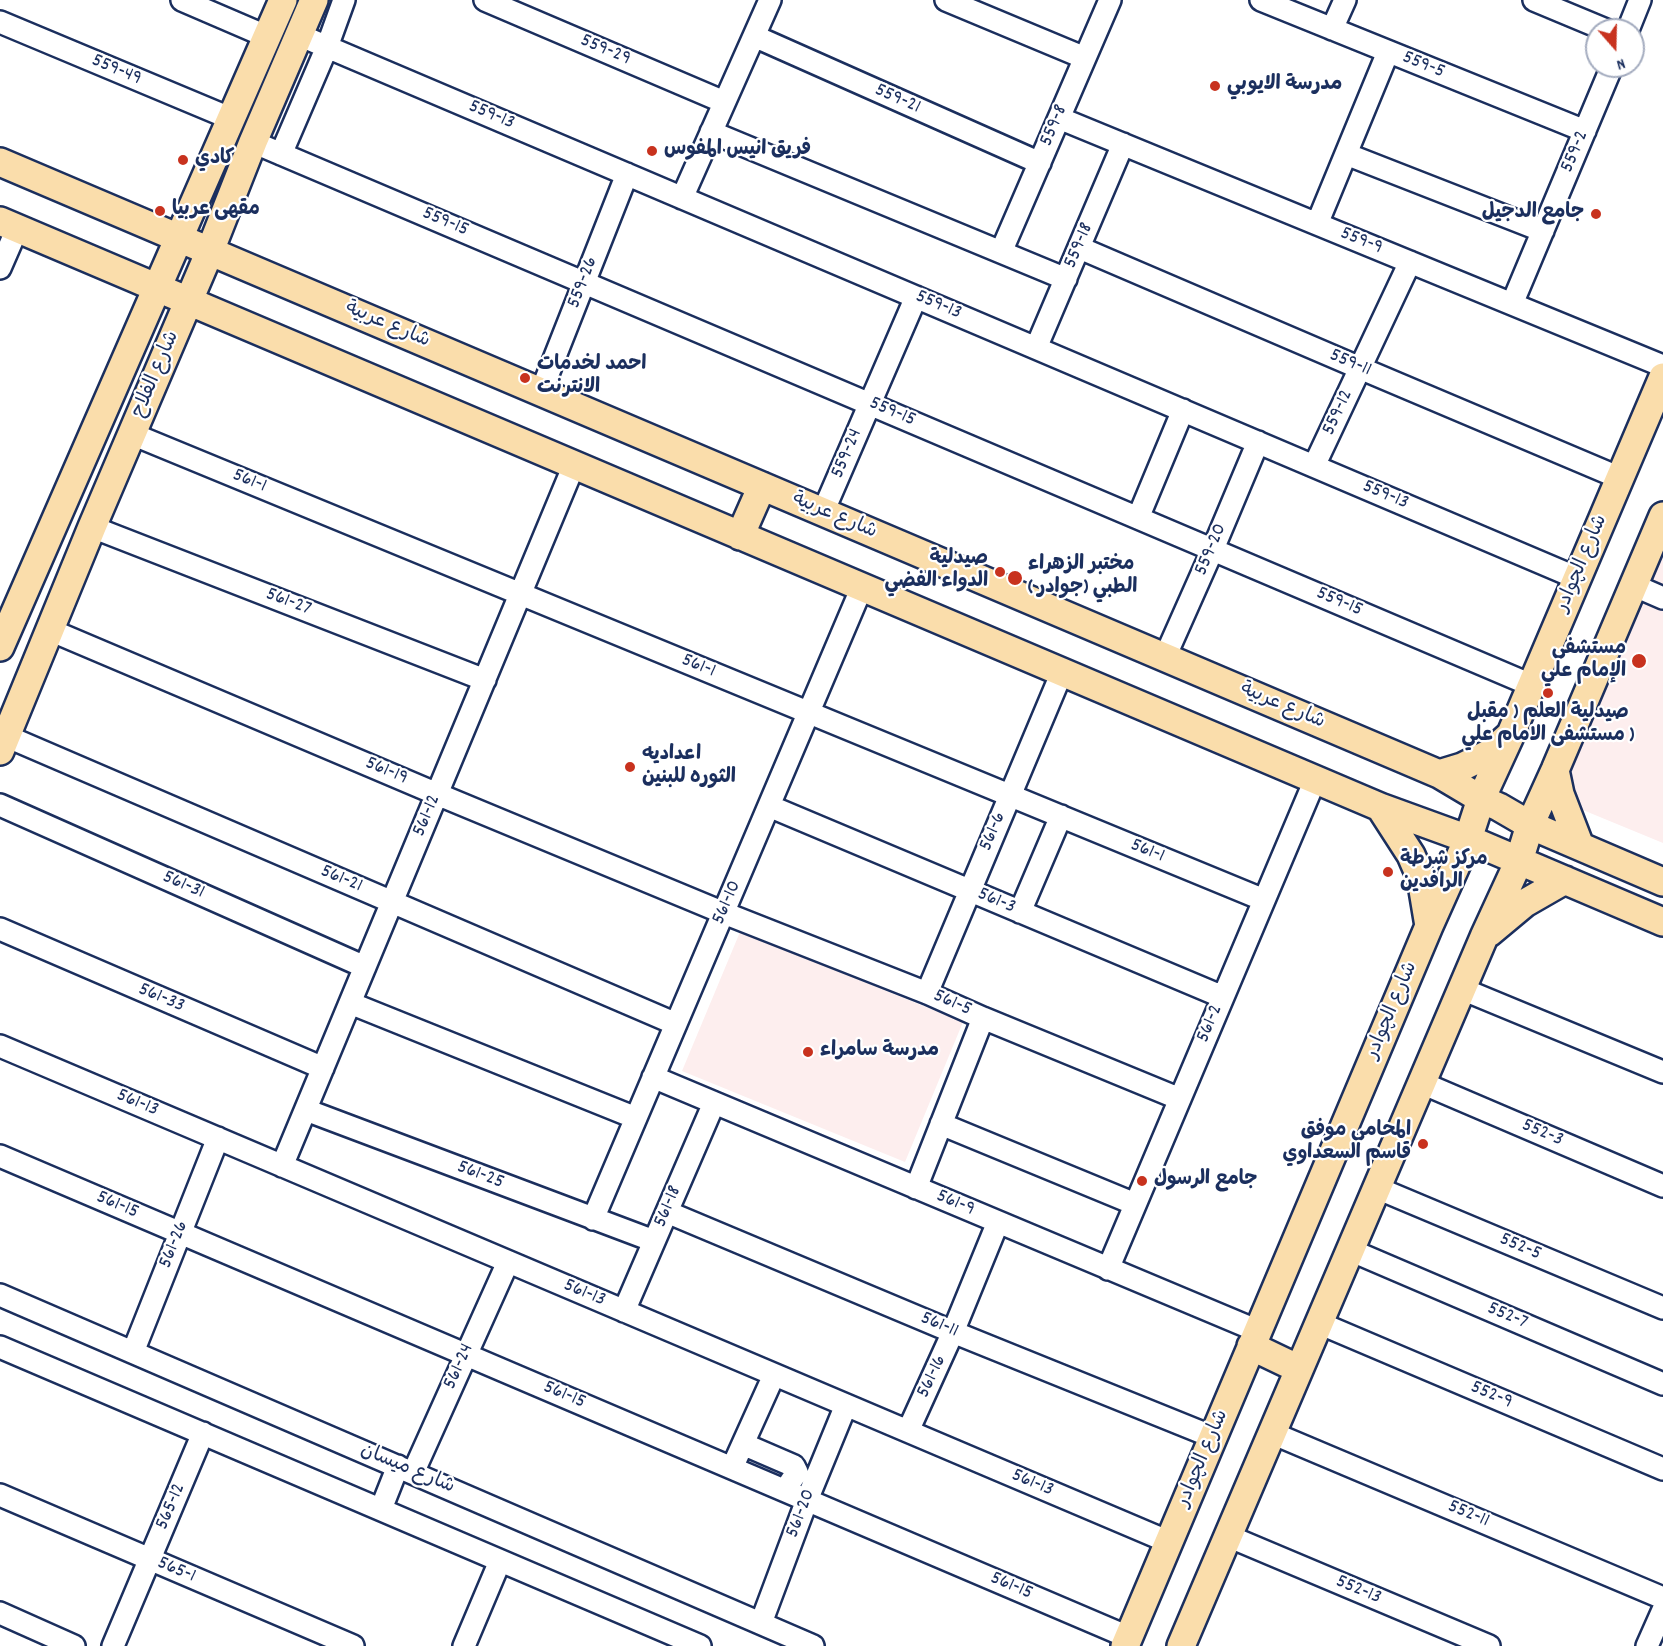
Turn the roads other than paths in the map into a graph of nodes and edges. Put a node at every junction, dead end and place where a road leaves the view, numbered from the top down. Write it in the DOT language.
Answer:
graph roads {
  1 [pos="182,0"];
  2 [pos="283,0"];
  3 [pos="314,0"];
  4 [pos="344,0"];
  5 [pos="485,0"];
  6 [pos="770,0"];
  7 [pos="946,0"];
  8 [pos="1110,0"];
  9 [pos="1261,0"];
  10 [pos="1345,0"];
  11 [pos="1534,0"];
  12 [pos="1640,0"];
  13 [pos="1633,18"];
  14 [pos="1585,21"];
  15 [pos="0,22"];
  16 [pos="1332,29"];
  17 [pos="299,35"];
  18 [pos="753,36"];
  19 [pos="268,37"];
  20 [pos="327,47"];
  21 [pos="1389,51"];
  22 [pos="1085,58"];
  23 [pos="1607,78"];
  24 [pos="724,102"];
  25 [pos="1059,118"];
  26 [pos="232,119"];
  27 [pos="1585,131"];
  28 [pos="711,132"];
  29 [pos="253,142"];
  30 [pos="1123,144"];
  31 [pos="281,154"];
  32 [pos="1346,154"];
  33 [pos="0,162"];
  34 [pos="1040,163"];
  35 [pos="627,174"];
  36 [pos="682,198"];
  37 [pos="196,201"];
  38 [pos="228,205"];
  39 [pos="130,217"];
  40 [pos="1317,224"];
  41 [pos="8,225"];
  42 [pos="1543,231"];
  43 [pos="179,238"];
  44 [pos="1080,248"];
  45 [pos="210,251"];
  46 [pos="1001,252"];
  47 [pos="1410,262"];
  48 [pos="97,263"];
  49 [pos="0,268"];
  50 [pos="260,272"];
  51 [pos="1066,279"];
  52 [pos="584,282"];
  53 [pos="158,288"];
  54 [pos="916,297"];
  55 [pos="188,301"];
  56 [pos="1512,304"];
  57 [pos="242,324"];
  58 [pos="138,331"];
  59 [pos="169,346"];
  60 [pos="1036,348"];
  61 [pos="1663,366"];
  62 [pos="1360,368"];
  63 [pos="1663,377"];
  64 [pos="542,392"];
  65 [pos="869,404"];
  66 [pos="1183,410"];
  67 [pos="132,434"];
  68 [pos="1258,442"];
  69 [pos="574,465"];
  70 [pos="1314,466"];
  71 [pos="1620,477"];
  72 [pos="762,486"];
  73 [pos="823,512"];
  74 [pos="1663,516"];
  75 [pos="1138,518"];
  76 [pos="92,527"];
  77 [pos="740,536"];
  78 [pos="1213,549"];
  79 [pos="1577,578"];
  80 [pos="1634,585"];
  81 [pos="862,587"];
  82 [pos="521,594"];
  83 [pos="1663,598"];
  84 [pos="50,630"];
  85 [pos="0,647"];
  86 [pos="1165,657"];
  87 [pos="1062,672"];
  88 [pos="485,680"];
  89 [pos="1532,685"];
  90 [pos="809,712"];
  91 [pos="1510,736"];
  92 [pos="3,743"];
  93 [pos="1555,770"];
  94 [pos="1439,774"];
  95 [pos="1315,780"];
  96 [pos="437,794"];
  97 [pos="1010,795"];
  98 [pos="1481,799"];
  99 [pos="0,805"];
  100 [pos="769,806"];
  101 [pos="1380,807"];
  102 [pos="1061,816"];
  103 [pos="1530,825"];
  104 [pos="1468,839"];
  105 [pos="1580,846"];
  106 [pos="1519,861"];
  107 [pos="1564,880"];
  108 [pos="1663,882"];
  109 [pos="970,891"];
  110 [pos="1264,900"];
  111 [pos="392,902"];
  112 [pos="1020,912"];
  113 [pos="724,913"];
  114 [pos="1663,922"];
  115 [pos="1429,926"];
  116 [pos="0,929"];
  117 [pos="1484,937"];
  118 [pos="365,968"];
  119 [pos="1462,989"];
  120 [pos="927,993"];
  121 [pos="1223,997"];
  122 [pos="350,1003"];
  123 [pos="983,1018"];
  124 [pos="676,1024"];
  125 [pos="0,1046"];
  126 [pos="323,1068"];
  127 [pos="1663,1072"];
  128 [pos="653,1077"];
  129 [pos="1422,1083"];
  130 [pos="1180,1099"];
  131 [pos="714,1103"];
  132 [pos="306,1110"];
  133 [pos="636,1118"];
  134 [pos="941,1124"];
  135 [pos="218,1138"];
  136 [pos="0,1156"];
  137 [pos="282,1166"];
  138 [pos="1663,1186"];
  139 [pos="916,1188"];
  140 [pos="1377,1188"];
  141 [pos="1135,1204"];
  142 [pos="667,1212"];
  143 [pos="593,1219"];
  144 [pos="998,1222"];
  145 [pos="180,1233"];
  146 [pos="654,1241"];
  147 [pos="1350,1250"];
  148 [pos="508,1262"];
  149 [pos="1108,1269"];
  150 [pos="0,1295"];
  151 [pos="1663,1308"];
  152 [pos="624,1311"];
  153 [pos="1319,1323"];
  154 [pos="953,1332"];
  155 [pos="1254,1339"];
  156 [pos="0,1347"];
  157 [pos="133,1352"];
  158 [pos="466,1354"];
  159 [pos="1299,1369"];
  160 [pos="774,1375"];
  161 [pos="1663,1384"];
  162 [pos="846,1405"];
  163 [pos="908,1431"];
  164 [pos="1272,1433"];
  165 [pos="203,1434"];
  166 [pos="1213,1437"];
  167 [pos="742,1444"];
  168 [pos="732,1468"];
  169 [pos="1663,1469"];
  170 [pos="405,1470"];
  171 [pos="785,1490"];
  172 [pos="0,1495"];
  173 [pos="807,1500"];
  174 [pos="381,1509"];
  175 [pos="1228,1536"];
  176 [pos="1168,1542"];
  177 [pos="149,1559"];
  178 [pos="500,1561"];
  179 [pos="1663,1598"];
  180 [pos="1663,1611"];
  181 [pos="0,1613"];
  182 [pos="761,1623"];
  183 [pos="1127,1641"];
  184 [pos="74,1646"];
  185 [pos="113,1646"];
  186 [pos="353,1646"];
  187 [pos="464,1646"];
  188 [pos="699,1646"];
  189 [pos="813,1646"];
  190 [pos="1181,1646"];
  191 [pos="1489,1646"];
  192 [pos="1647,1646"];
  1 -- 19 [label="street"];
  2 -- 19 [label="main road, شارع الفلاح"];
  3 -- 17 [label="main road, شارع الفلاح"];
  4 -- 20 [label="street"];
  5 -- 24 [label="street, 559-29"];
  6 -- 18 [label="street"];
  7 -- 22 [label="street"];
  8 -- 22 [label="street, 559-8"];
  9 -- 16 [label="street, 559-5"];
  10 -- 16 [label="street"];
  11 -- 14 [label="street"];
  12 -- 13 [label="street"];
  15 -- 26 [label="street, 559-49"];
  16 -- 21 [label="street, 559-5"];
  17 -- 20 [label="street, 559-13"];
  17 -- 29 [label="main road, شارع الفلاح"];
  18 -- 24 [label="street"];
  18 -- 34 [label="street, 559-21"];
  19 -- 26 [label="main road, شارع الفلاح"];
  20 -- 31 [label="street"];
  20 -- 35 [label="street, 559-13"];
  21 -- 27 [label="street, 559-5"];
  21 -- 32 [label="street"];
  22 -- 25 [label="street, 559-8"];
  23 -- 27 [label="street, 559-2"];
  24 -- 28 [label="street"];
  25 -- 30 [label="street, 559-9"];
  25 -- 34 [label="street, 559-8"];
  26 -- 37 [label="main road, شارع الفلاح"];
  27 -- 42 [label="street, 559-2"];
  28 -- 36 [label="street"];
  28 -- 46 [label="street"];
  29 -- 31 [label="street, 559-15"];
  29 -- 38 [label="main road, شارع الفلاح"];
  30 -- 40 [label="street, 559-9"];
  30 -- 44 [label="street, 559-18"];
  31 -- 52 [label="street, 559-15"];
  32 -- 40 [label="street"];
  32 -- 42 [label="street"];
  33 -- 39 [label="main road, شارع عربية"];
  34 -- 46 [label="street, 559-8"];
  35 -- 36 [label="street, 559-13"];
  35 -- 52 [label="street, 559-26"];
  36 -- 54 [label="street, 559-13"];
  37 -- 39 [label="main road"];
  37 -- 43 [label="main road, شارع الفلاح"];
  38 -- 45 [label="main road, شارع الفلاح"];
  38 -- 50 [label="main road"];
  39 -- 43 [label="main road, شارع عربية"];
  40 -- 47 [label="street, 559-9"];
  41 -- 48 [label="main road"];
  41 -- 49 [label="street"];
  42 -- 56 [label="street, 559-2"];
  43 -- 45 [label="main road, شارع عربية"];
  43 -- 53 [label="main road, شارع الفلاح"];
  44 -- 51 [label="street, 559-18"];
  44 -- 62 [label="street, 559-11"];
  45 -- 50 [label="main road, شارع عربية"];
  45 -- 55 [label="main road, شارع الفلاح"];
  46 -- 51 [label="street"];
  47 -- 56 [label="street, 559-9"];
  47 -- 62 [label="street, 559-12"];
  48 -- 53 [label="main road"];
  48 -- 58 [label="main road"];
  50 -- 64 [label="main road, شارع عربية"];
  51 -- 60 [label="street, 559-18"];
  52 -- 64 [label="street, 559-26"];
  52 -- 65 [label="street, 559-15"];
  53 -- 55 [label="main road"];
  53 -- 58 [label="main road, شارع الفلاح"];
  54 -- 60 [label="street, 559-13"];
  54 -- 65 [label="street, 559-24"];
  55 -- 57 [label="main road"];
  55 -- 59 [label="main road, شارع الفلاح"];
  56 -- 61 [label="street, 559-9"];
  57 -- 59 [label="main road"];
  57 -- 69 [label="main road"];
  58 -- 85 [label="main road, شارع الفلاح"];
  59 -- 67 [label="main road, شارع الفلاح"];
  60 -- 66 [label="street, 559-13"];
  62 -- 70 [label="street, 559-12"];
  62 -- 71 [label="street, 559-11"];
  63 -- 71 [label="main road, شارع الچوادر"];
  64 -- 72 [label="main road, شارع عربية"];
  65 -- 73 [label="street, 559-24"];
  65 -- 75 [label="street, 559-15"];
  66 -- 68 [label="street, 559-13"];
  66 -- 75 [label="street"];
  67 -- 76 [label="main road, شارع الفلاح"];
  67 -- 82 [label="street, 561-1"];
  68 -- 70 [label="street, 559-13"];
  68 -- 78 [label="street, 559-20"];
  69 -- 77 [label="main road"];
  69 -- 82 [label="street, 561-12"];
  70 -- 79 [label="street, 559-13"];
  71 -- 79 [label="main road, شارع الچوادر"];
  72 -- 73 [label="main road, شارع عربية"];
  72 -- 77 [label="main road"];
  73 -- 86 [label="main road, شارع عربية"];
  74 -- 80 [label="main road"];
  75 -- 78 [label="street, 559-15"];
  76 -- 84 [label="main road, شارع الفلاح"];
  76 -- 88 [label="street, 561-27"];
  77 -- 81 [label="main road"];
  78 -- 86 [label="street, 559-20"];
  78 -- 89 [label="street, 559-15"];
  79 -- 89 [label="main road, شارع الچوادر"];
  80 -- 83 [label="street"];
  80 -- 93 [label="main road"];
  81 -- 87 [label="main road"];
  81 -- 90 [label="street, 561-10"];
  82 -- 88 [label="street, 561-12"];
  82 -- 90 [label="street, 561-1"];
  84 -- 92 [label="main road, شارع الفلاح"];
  84 -- 96 [label="street, 561-19"];
  86 -- 94 [label="main road, شارع عربية"];
  87 -- 95 [label="main road"];
  87 -- 97 [label="street, 561-6"];
  88 -- 96 [label="street, 561-12"];
  89 -- 91 [label="main road, شارع الچوادر"];
  90 -- 97 [label="street, 561-1"];
  90 -- 100 [label="street, 561-10"];
  91 -- 94 [label="main road"];
  91 -- 98 [label="main road, شارع الچوادر"];
  92 -- 111 [label="street, 561-21"];
  93 -- 103 [label="main road"];
  93 -- 105 [label="main road"];
  94 -- 98 [label="main road, شارع عربية"];
  95 -- 101 [label="main road"];
  95 -- 110 [label="street, 561-2"];
  96 -- 111 [label="street, 561-12"];
  96 -- 113 [label="street, 561-19"];
  97 -- 102 [label="street, 561-1"];
  97 -- 109 [label="street, 561-6"];
  98 -- 103 [label="main road, شارع عربية"];
  98 -- 104 [label="main road, شارع الچوادر"];
  99 -- 118 [label="street, 561-31"];
  100 -- 109 [label="street, 561-3"];
  100 -- 113 [label="street, 561-10"];
  101 -- 104 [label="main road"];
  101 -- 115 [label="main road"];
  102 -- 110 [label="street, 561-1"];
  102 -- 112 [label="street"];
  103 -- 105 [label="main road, شارع عربية"];
  103 -- 106 [label="main road"];
  104 -- 106 [label="main road"];
  104 -- 115 [label="main road, شارع الچوادر"];
  105 -- 108 [label="main road, شارع عربية"];
  106 -- 107 [label="main road"];
  106 -- 117 [label="main road"];
  107 -- 114 [label="main road"];
  107 -- 117 [label="main road"];
  109 -- 112 [label="street, 561-3"];
  109 -- 120 [label="street, 561-6"];
  110 -- 121 [label="street, 561-2"];
  111 -- 118 [label="street, 561-12"];
  111 -- 124 [label="street, 561-21"];
  112 -- 121 [label="street, 561-3"];
  113 -- 120 [label="street, 561-5"];
  113 -- 124 [label="street, 561-10"];
  115 -- 155 [label="main road, شارع الچوادر"];
  116 -- 126 [label="street, 561-33"];
  117 -- 119 [label="main road"];
  118 -- 122 [label="street, 561-12"];
  119 -- 127 [label="street"];
  119 -- 129 [label="main road"];
  120 -- 123 [label="street, 561-5"];
  121 -- 130 [label="street, 561-2"];
  122 -- 126 [label="street, 561-12"];
  122 -- 133 [label="street"];
  123 -- 130 [label="street, 561-5"];
  123 -- 134 [label="street"];
  124 -- 128 [label="street, 561-10"];
  125 -- 135 [label="street, 561-13"];
  126 -- 132 [label="street, 561-12"];
  128 -- 131 [label="street, 561-9"];
  128 -- 133 [label="street, 561-10"];
  129 -- 138 [label="street, 552-3"];
  129 -- 140 [label="main road"];
  130 -- 141 [label="street, 561-2"];
  131 -- 139 [label="street, 561-9"];
  131 -- 142 [label="street, 561-18"];
  132 -- 137 [label="street, 561-12"];
  132 -- 143 [label="street, 561-25"];
  133 -- 143 [label="street, 561-10"];
  134 -- 139 [label="street"];
  134 -- 141 [label="street"];
  135 -- 137 [label="street, 561-13"];
  135 -- 145 [label="street, 561-26"];
  136 -- 145 [label="street, 561-15"];
  137 -- 148 [label="street, 561-13"];
  139 -- 144 [label="street, 561-9"];
  140 -- 147 [label="main road"];
  140 -- 151 [label="street, 552-5"];
  141 -- 149 [label="street, 561-2"];
  142 -- 146 [label="street, 561-18"];
  142 -- 154 [label="street, 561-11"];
  143 -- 146 [label="street, 561-25"];
  144 -- 149 [label="street, 561-9"];
  144 -- 154 [label="street, 561-16"];
  145 -- 157 [label="street, 561-26"];
  145 -- 158 [label="street, 561-15"];
  146 -- 152 [label="street, 561-18"];
  147 -- 153 [label="main road"];
  147 -- 161 [label="street, 552-7"];
  148 -- 152 [label="street, 561-13"];
  148 -- 158 [label="street, 561-24"];
  149 -- 155 [label="street, 561-9"];
  150 -- 157 [label="street, شارع ميسان"];
  152 -- 160 [label="street, 561-13"];
  153 -- 159 [label="main road"];
  153 -- 169 [label="street, 552-9"];
  154 -- 163 [label="street, 561-16"];
  154 -- 166 [label="street, 561-11"];
  155 -- 159 [label="main road"];
  155 -- 166 [label="main road, شارع الچوادر"];
  156 -- 165 [label="street"];
  157 -- 170 [label="street, شارع ميسان"];
  158 -- 168 [label="street, 561-15"];
  158 -- 170 [label="street, 561-24"];
  159 -- 164 [label="main road"];
  160 -- 162 [label="street, 561-13"];
  160 -- 167 [label="street"];
  162 -- 163 [label="street, 561-13"];
  162 -- 173 [label="street, 561-20"];
  163 -- 176 [label="street, 561-13"];
  164 -- 175 [label="main road"];
  164 -- 179 [label="street, 552-11"];
  165 -- 174 [label="street"];
  165 -- 177 [label="street, 565-12"];
  166 -- 176 [label="main road, شارع الچوادر"];
  167 -- 168 [label="street"];
  167 -- 171 [label="street"];
  168 -- 171 [label="street, 561-15"];
  170 -- 174 [label="street, 561-24"];
  170 -- 182 [label="street, شارع ميسان"];
  171 -- 173 [label="street, 561-15"];
  172 -- 177 [label="street, 565-1"];
  173 -- 182 [label="street, 561-20"];
  173 -- 183 [label="street, 561-15"];
  174 -- 178 [label="street"];
  175 -- 190 [label="main road"];
  175 -- 191 [label="street, 552-13"];
  176 -- 183 [label="main road, شارع الچوادر"];
  177 -- 185 [label="street, 565-12"];
  177 -- 186 [label="street, 565-1"];
  178 -- 187 [label="street"];
  178 -- 188 [label="street"];
  180 -- 192 [label="street"];
  181 -- 184 [label="street"];
  182 -- 189 [label="street, شارع ميسان"];
}
